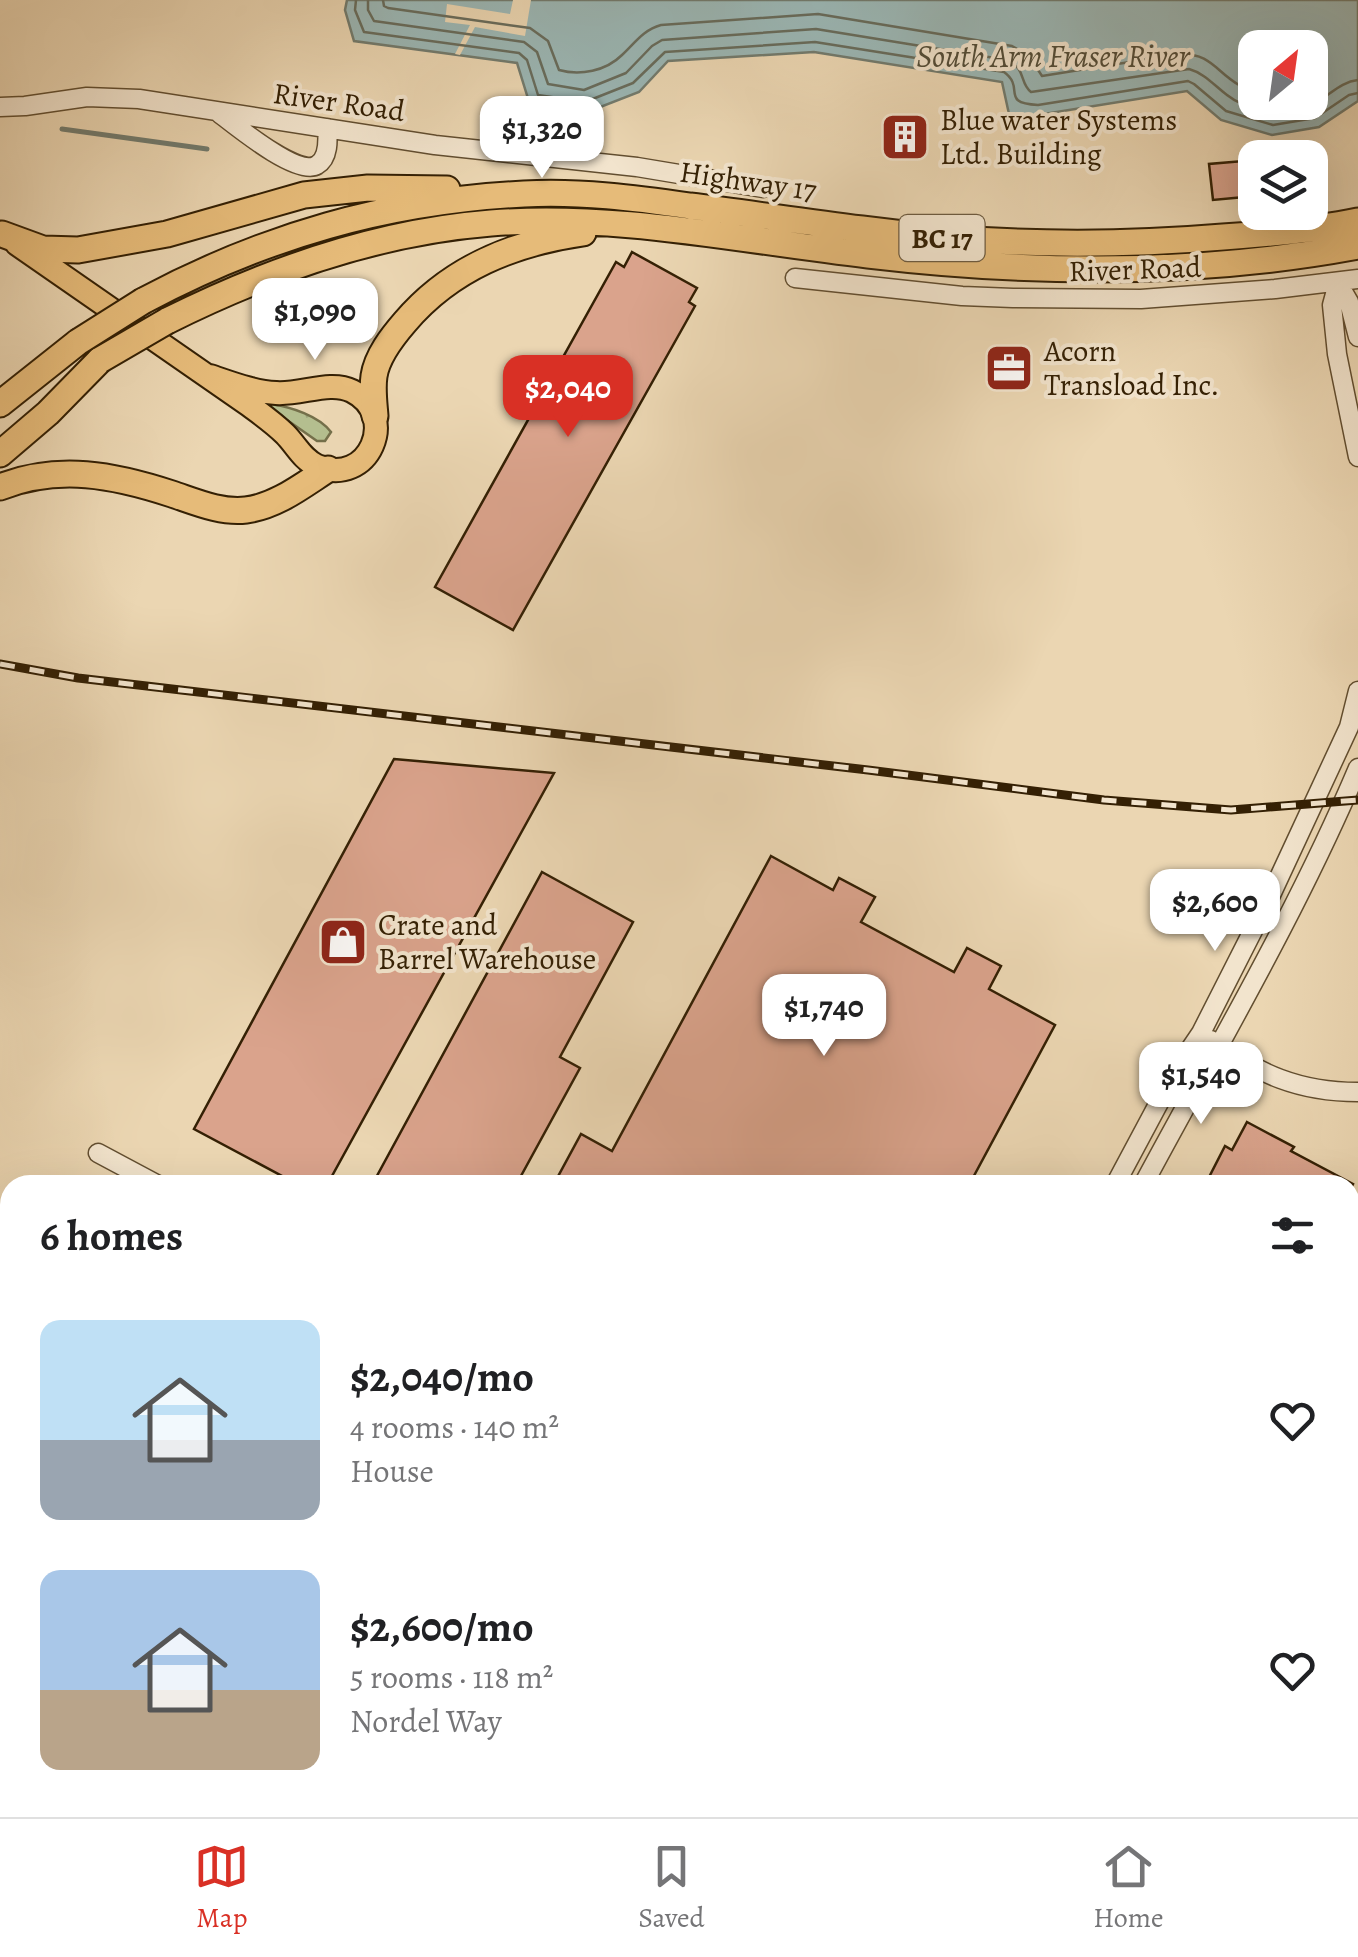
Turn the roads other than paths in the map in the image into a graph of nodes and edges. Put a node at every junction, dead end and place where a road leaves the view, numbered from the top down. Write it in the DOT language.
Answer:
graph roads {
  1 [pos="26,106"];
  2 [pos="0,107"];
  3 [pos="217,111"];
  4 [pos="0,122"];
  5 [pos="327,128"];
  6 [pos="763,188"];
  7 [pos="527,194"];
  8 [pos="1358,221"];
  9 [pos="647,226"];
  10 [pos="1,233"];
  11 [pos="1358,246"];
  12 [pos="794,278"];
  13 [pos="1358,278"];
  14 [pos="1338,283"];
  15 [pos="1358,337"];
  16 [pos="100,360"];
  17 [pos="210,376"];
  18 [pos="0,404"];
  19 [pos="374,416"];
  20 [pos="0,434"];
  21 [pos="0,454"];
  22 [pos="1358,458"];
  23 [pos="328,470"];
  24 [pos="0,487"];
  25 [pos="1358,691"];
  26 [pos="1358,768"];
  27 [pos="1201,1033"];
  28 [pos="1219,1046"];
  29 [pos="1358,1092"];
  30 [pos="98,1153"];
  31 [pos="139,1175"];
  32 [pos="1120,1175"];
  33 [pos="1148,1175"];
  1 -- 2 [label="street, River Road"];
  1 -- 3 [label="street, River Road"];
  1 -- 4 [label="street, River Road"];
  3 -- 5 [label="street, River Road"];
  3 -- 5 [label="street"];
  5 -- 6 [label="street, River Road"];
  7 -- 8 [label="highway, Highway 17 / BC 17"];
  7 -- 10 [label="highway"];
  7 -- 18 [label="highway, Highway 17 / BC 17, bridge"];
  9 -- 11 [label="highway, Highway 17 / BC 17"];
  9 -- 16 [label="highway, Highway 17 / BC 17, bridge"];
  9 -- 19 [label="highway, BC 17"];
  10 -- 17 [label="main road"];
  12 -- 14 [label="street, River Road"];
  13 -- 14 [label="street, River Road"];
  14 -- 15 [label="street"];
  14 -- 22 [label="street"];
  16 -- 20 [label="highway, Highway 17 / BC 17"];
  16 -- 21 [label="highway"];
  17 -- 19 [label="main road"];
  17 -- 23 [label="main road"];
  19 -- 23 [label="main road"];
  23 -- 24 [label="highway"];
  25 -- 27 [label="street"];
  26 -- 28 [label="street"];
  27 -- 28 [label="street"];
  27 -- 32 [label="street"];
  28 -- 29 [label="street"];
  28 -- 33 [label="street"];
  30 -- 31 [label="street"];
}
